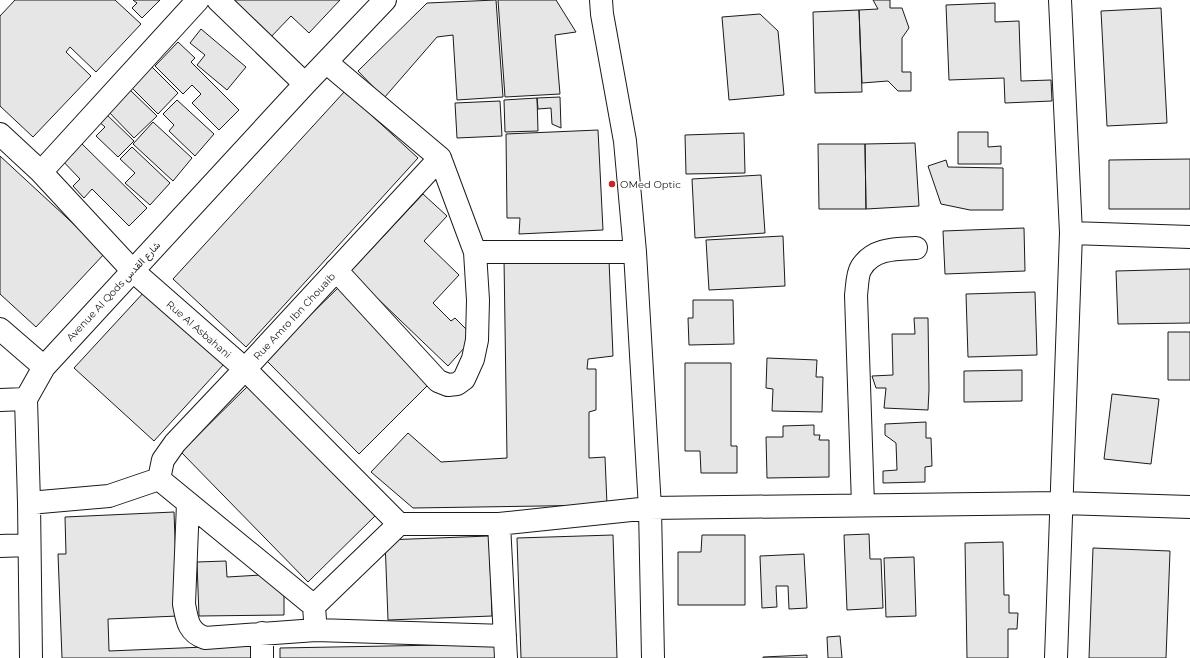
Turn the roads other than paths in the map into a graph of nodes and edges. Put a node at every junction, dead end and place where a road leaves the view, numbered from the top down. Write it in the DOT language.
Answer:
graph roads {
  1 [pos="198,0"];
  2 [pos="218,0"];
  3 [pos="385,0"];
  4 [pos="601,0"];
  5 [pos="1060,0"];
  6 [pos="326,62"];
  7 [pos="305,84"];
  8 [pos="0,134"];
  9 [pos="440,158"];
  10 [pos="41,172"];
  11 [pos="1071,233"];
  12 [pos="1190,238"];
  13 [pos="916,248"];
  14 [pos="475,252"];
  15 [pos="635,252"];
  16 [pos="132,270"];
  17 [pos="336,270"];
  18 [pos="0,329"];
  19 [pos="44,367"];
  20 [pos="244,370"];
  21 [pos="26,399"];
  22 [pos="0,400"];
  23 [pos="159,479"];
  24 [pos="29,503"];
  25 [pos="1062,503"];
  26 [pos="188,504"];
  27 [pos="863,505"];
  28 [pos="1190,507"];
  29 [pos="650,508"];
  30 [pos="399,524"];
  31 [pos="499,524"];
  32 [pos="29,545"];
  33 [pos="0,546"];
  34 [pos="314,606"];
  35 [pos="316,630"];
  36 [pos="262,633"];
  37 [pos="505,636"];
  38 [pos="30,658"];
  39 [pos="262,658"];
  40 [pos="506,658"];
  41 [pos="653,658"];
  42 [pos="1056,658"];
  1 -- 10 [label="street"];
  2 -- 7 [label="street"];
  3 -- 6 [label="street, Avenue Al Qods شارع القدس"];
  4 -- 15 [label="street"];
  5 -- 11 [label="street"];
  6 -- 7 [label="street, Avenue Al Qods شارع القدس"];
  6 -- 9 [label="street"];
  7 -- 16 [label="street, Avenue Al Qods شارع القدس"];
  8 -- 10 [label="street, Rue Al Asbahani"];
  9 -- 14 [label="street"];
  9 -- 17 [label="street, Rue Amro Ibn Chouaib"];
  10 -- 16 [label="street, Rue Al Asbahani"];
  11 -- 12 [label="street"];
  11 -- 25 [label="street"];
  13 -- 27 [label="street"];
  14 -- 15 [label="street"];
  14 -- 17 [label="street"];
  15 -- 29 [label="street"];
  16 -- 19 [label="street, Avenue Al Qods شارع القدس"];
  16 -- 20 [label="street, Rue Al Asbahani"];
  17 -- 20 [label="street, Rue Amro Ibn Chouaib"];
  18 -- 19 [label="street"];
  19 -- 21 [label="street, Avenue Al Qods شارع القدس"];
  20 -- 23 [label="street, Rue Amro Ibn Chouaib"];
  20 -- 30 [label="street, Rue Al Asbahani"];
  21 -- 22 [label="street"];
  21 -- 24 [label="street"];
  23 -- 24 [label="street"];
  23 -- 26 [label="street"];
  24 -- 32 [label="street"];
  25 -- 27 [label="street"];
  25 -- 28 [label="street"];
  25 -- 42 [label="street"];
  26 -- 34 [label="street"];
  26 -- 36 [label="street"];
  27 -- 29 [label="street"];
  29 -- 31 [label="street"];
  29 -- 41 [label="street"];
  30 -- 31 [label="street"];
  30 -- 34 [label="street"];
  31 -- 37 [label="street"];
  32 -- 33 [label="street"];
  32 -- 38 [label="street"];
  34 -- 35 [label="street"];
  35 -- 36 [label="street"];
  35 -- 37 [label="street"];
  36 -- 39 [label="street"];
  37 -- 40 [label="street"];
}
